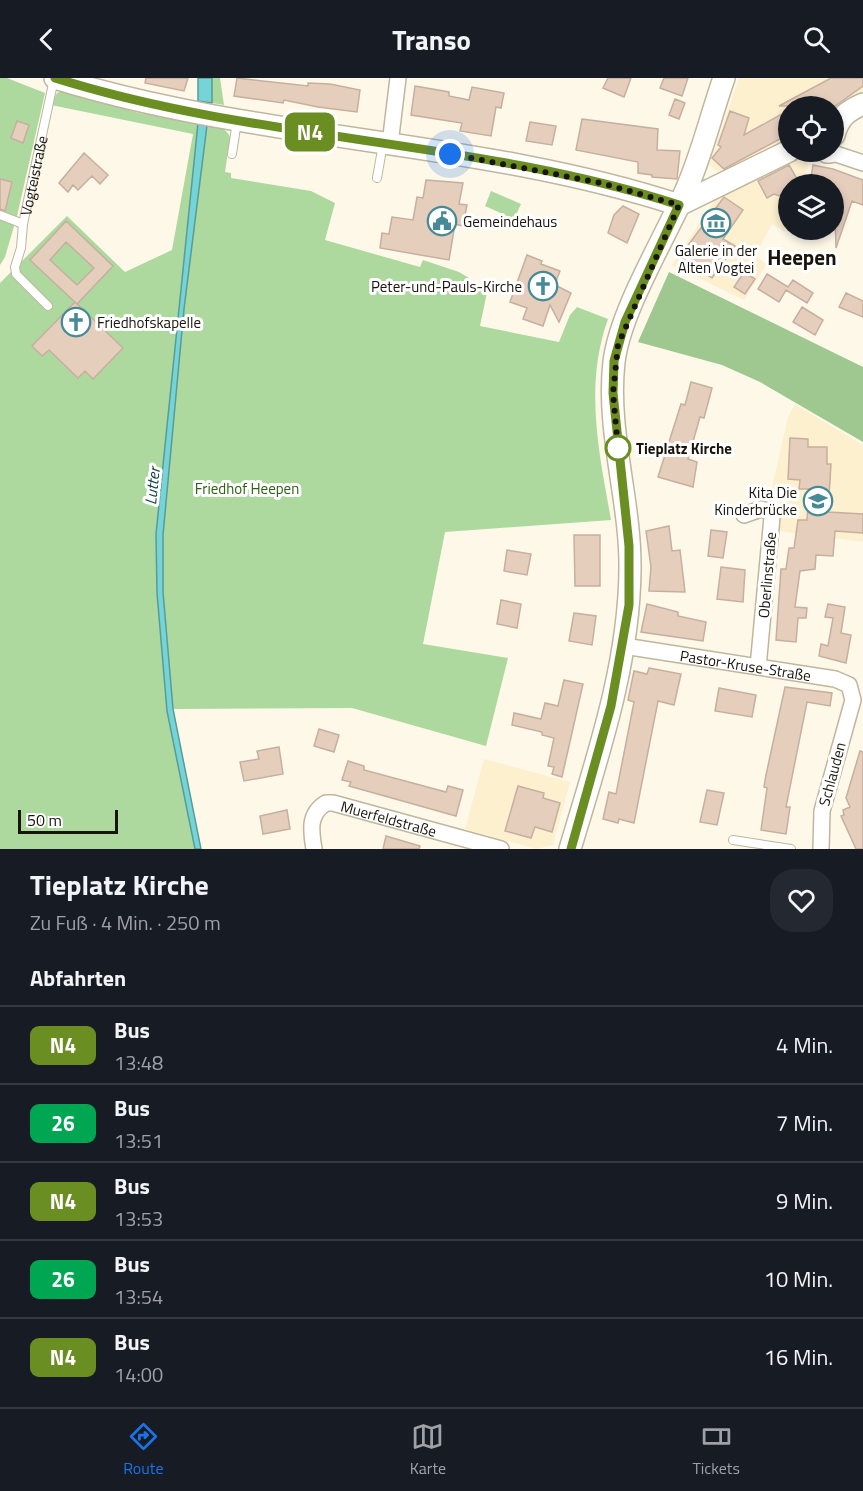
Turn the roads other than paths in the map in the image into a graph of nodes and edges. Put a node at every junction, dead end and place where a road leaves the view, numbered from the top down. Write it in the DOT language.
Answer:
graph roads {
  1 [pos="55,78"];
  2 [pos="398,78"];
  3 [pos="724,78"];
  4 [pos="863,104"];
  5 [pos="844,114"];
  6 [pos="237,120"];
  7 [pos="386,144"];
  8 [pos="232,154"];
  9 [pos="778,156"];
  10 [pos="844,157"];
  11 [pos="863,163"];
  12 [pos="377,178"];
  13 [pos="679,205"];
  14 [pos="0,214"];
  15 [pos="23,224"];
  16 [pos="48,306"];
  17 [pos="744,515"];
  18 [pos="624,646"];
  19 [pos="758,667"];
  20 [pos="852,700"];
  21 [pos="733,840"];
  22 [pos="314,849"];
  23 [pos="501,849"];
  24 [pos="570,849"];
  25 [pos="791,849"];
  26 [pos="821,849"];
  1 -- 6 [label="street, Vogteistraße"];
  1 -- 15 [label="lane, Vogteistraße"];
  2 -- 7 [label="street"];
  3 -- 13 [label="street"];
  4 -- 5 [label="street"];
  6 -- 7 [label="street, Vogteistraße"];
  6 -- 8 [label="lane"];
  7 -- 12 [label="lane"];
  7 -- 13 [label="street, Vogteistraße"];
  9 -- 13 [label="street"];
  10 -- 11 [label="street"];
  13 -- 18 [label="street"];
  14 -- 15 [label="lane"];
  15 -- 16 [label="lane, Vogteistraße"];
  17 -- 19 [label="street, Oberlinstraße"];
  18 -- 19 [label="street, Pastor-Kruse-Straße"];
  18 -- 24 [label="street"];
  19 -- 20 [label="street, Pastor-Kruse-Straße"];
  20 -- 26 [label="street, Schlauden"];
  21 -- 25 [label="lane"];
  22 -- 23 [label="street, Muerfeldstraße"];
}
